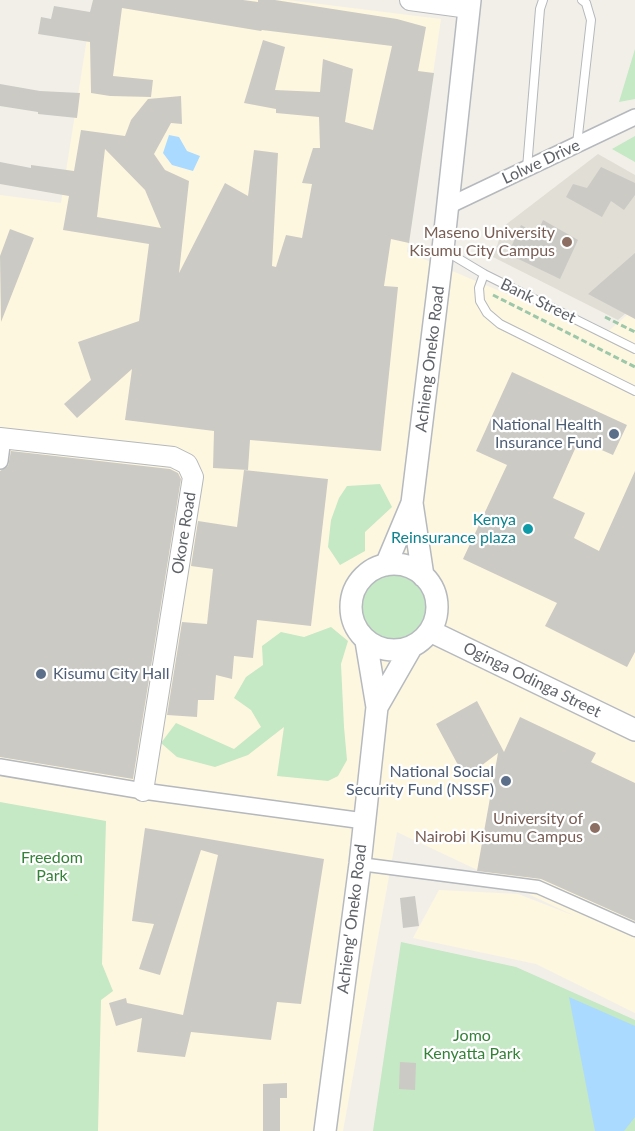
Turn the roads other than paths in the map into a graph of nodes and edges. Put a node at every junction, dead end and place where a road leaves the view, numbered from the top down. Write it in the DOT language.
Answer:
graph roads {
  1 [pos="410,0"];
  2 [pos="543,0"];
  3 [pos="582,0"];
  4 [pos="470,4"];
  5 [pos="635,117"];
  6 [pos="577,144"];
  7 [pos="527,168"];
  8 [pos="448,206"];
  9 [pos="443,249"];
  10 [pos="484,274"];
  11 [pos="635,349"];
  12 [pos="635,391"];
  13 [pos="2,438"];
  14 [pos="0,461"];
  15 [pos="412,502"];
  16 [pos="386,565"];
  17 [pos="423,576"];
  18 [pos="433,625"];
  19 [pos="366,641"];
  20 [pos="412,646"];
  21 [pos="377,707"];
  22 [pos="635,715"];
  23 [pos="635,729"];
  24 [pos="0,767"];
  25 [pos="143,791"];
  26 [pos="364,821"];
  27 [pos="360,864"];
  28 [pos="635,930"];
  29 [pos="325,1131"];
  1 -- 4 [label="street"];
  2 -- 7 [label="lane"];
  3 -- 6 [label="lane"];
  4 -- 8 [label="main road, Achieng Oneko Road"];
  5 -- 6 [label="street, Lolwe Drive"];
  6 -- 7 [label="street, Lolwe Drive"];
  7 -- 8 [label="street, Lolwe Drive"];
  8 -- 9 [label="main road, Achieng Oneko Road"];
  9 -- 10 [label="lane, Bank Street"];
  9 -- 15 [label="main road, Achieng Oneko Road"];
  10 -- 11 [label="lane, Bank Street"];
  10 -- 12 [label="lane"];
  13 -- 14 [label="street"];
  13 -- 25 [label="street, Okore Road"];
  15 -- 16 [label="main road, Achieng Oneko Road"];
  15 -- 17 [label="main road, Achieng Oneko Road"];
  16 -- 17 [label="main road"];
  16 -- 19 [label="main road"];
  17 -- 18 [label="main road"];
  18 -- 20 [label="main road"];
  18 -- 22 [label="main road, Oginga Odinga Street"];
  18 -- 23 [label="main road, Oginga Odinga Street"];
  19 -- 20 [label="main road"];
  19 -- 21 [label="main road, Achieng' Oneko Road"];
  20 -- 21 [label="main road, Achieng' Oneko Road"];
  21 -- 26 [label="main road, Achieng' Oneko Road"];
  24 -- 25 [label="street"];
  25 -- 26 [label="street"];
  26 -- 27 [label="main road, Achieng' Oneko Road"];
  27 -- 28 [label="street"];
  27 -- 29 [label="main road, Achieng' Oneko Road"];
}
